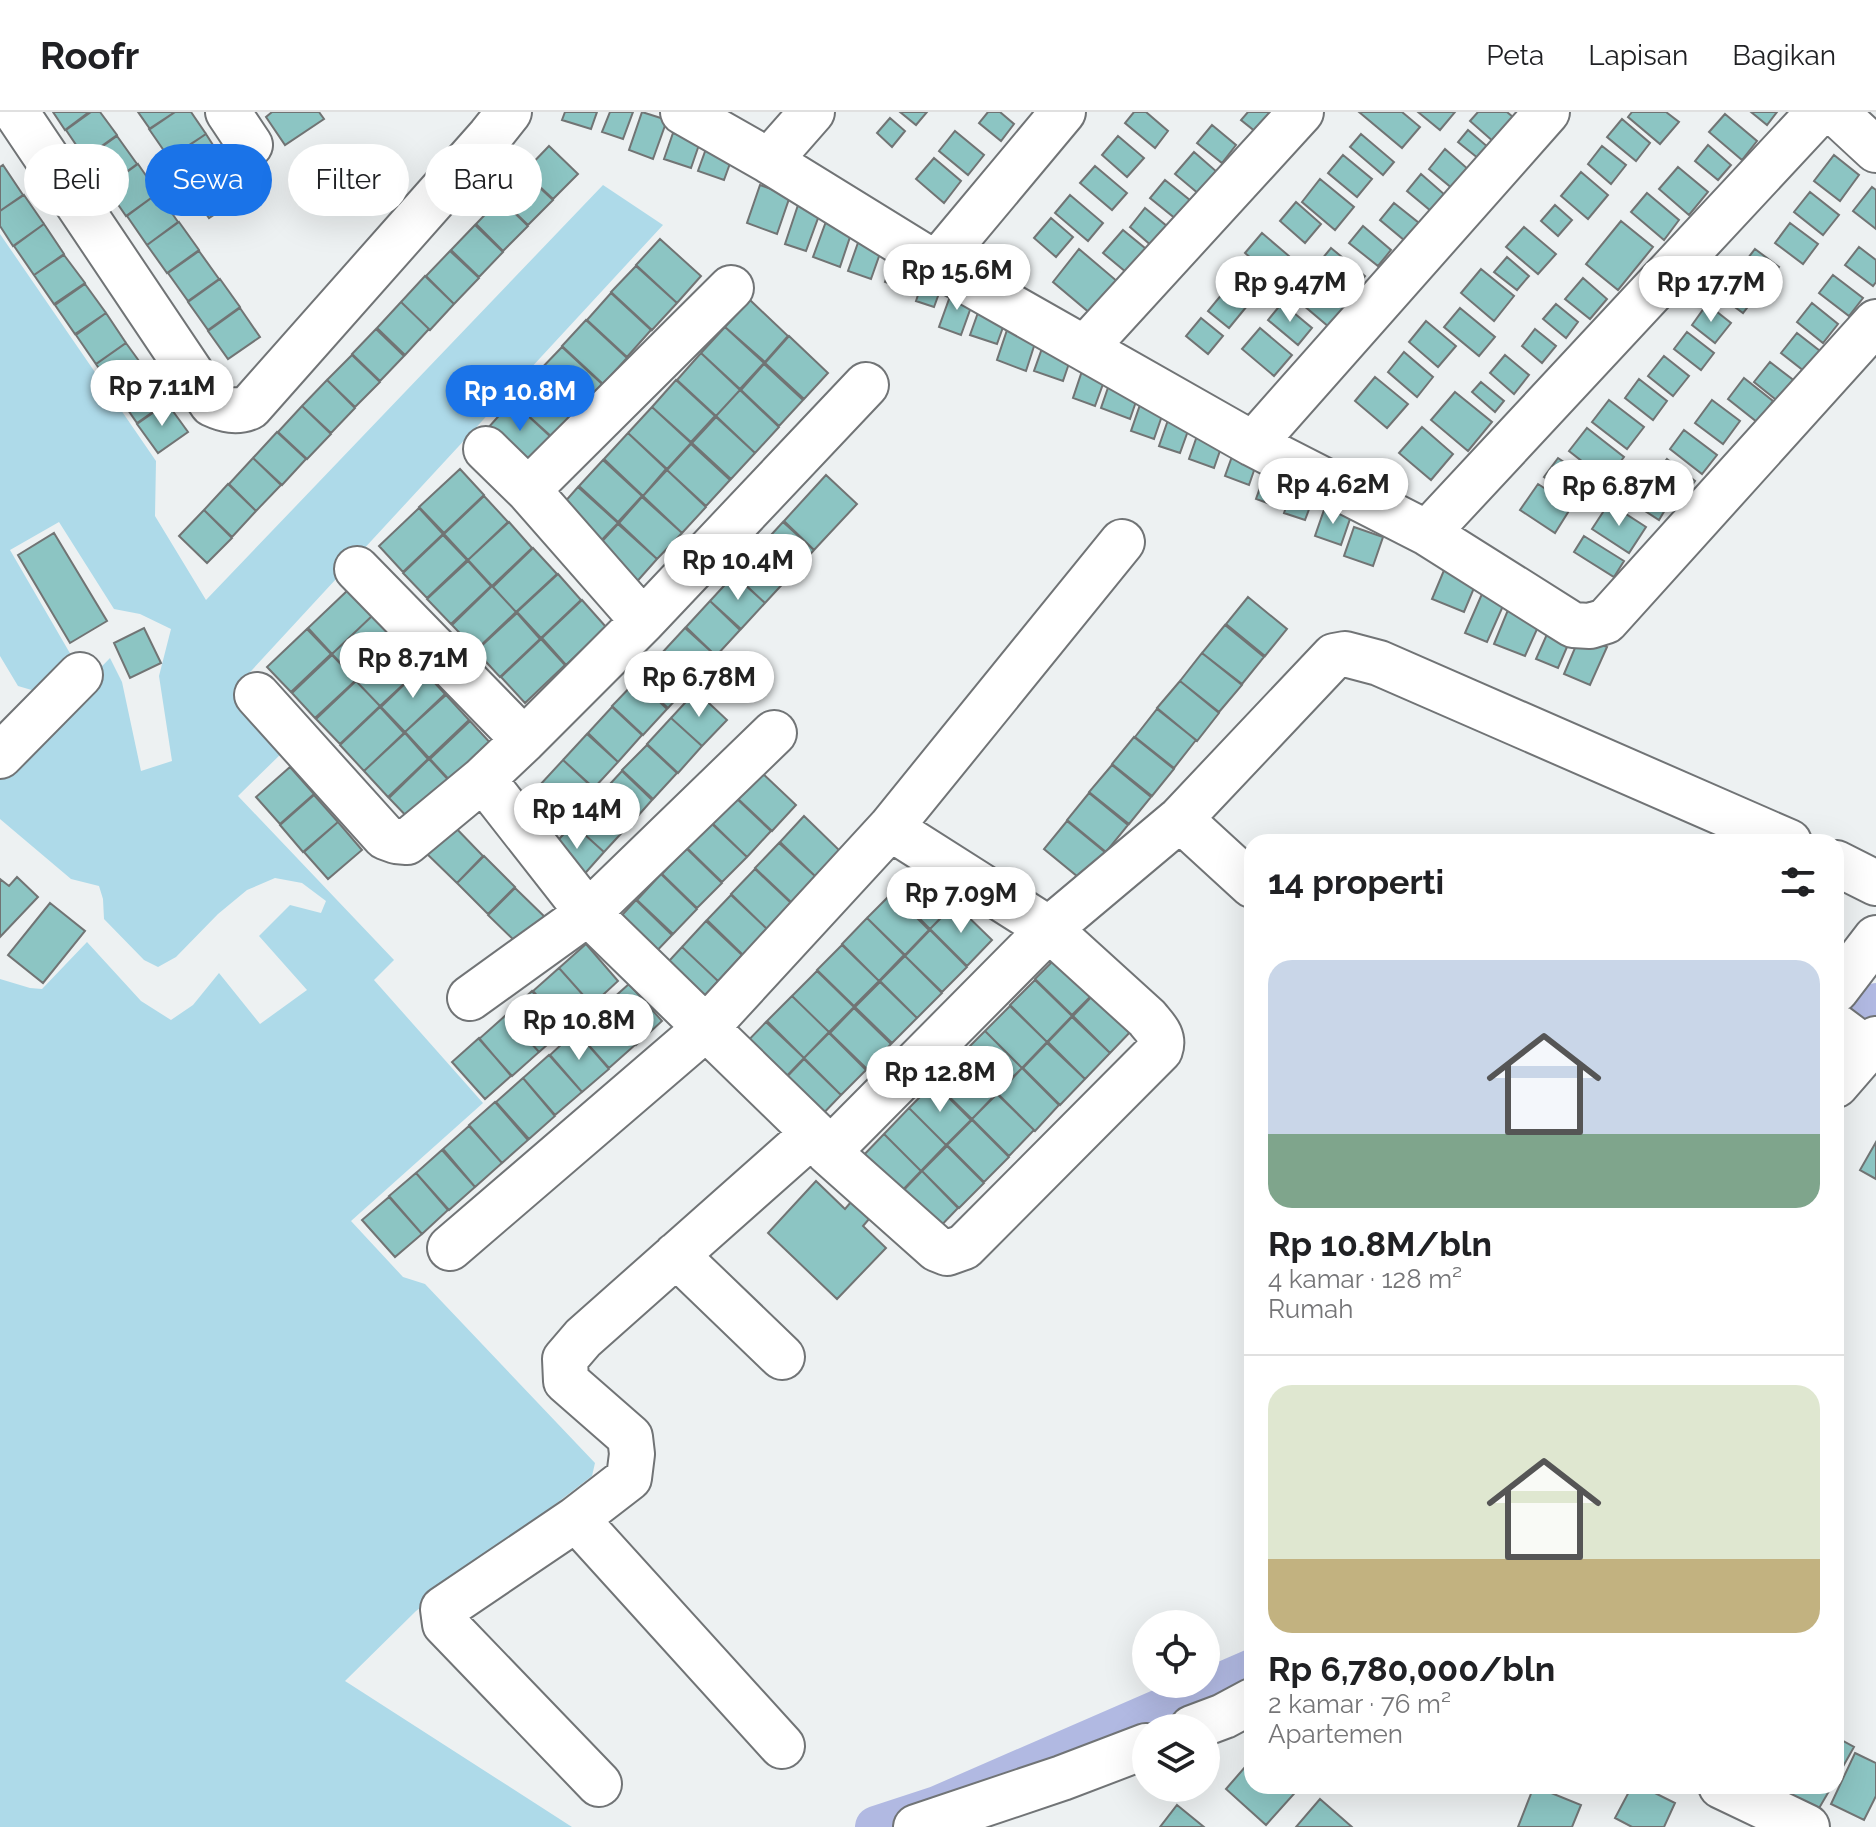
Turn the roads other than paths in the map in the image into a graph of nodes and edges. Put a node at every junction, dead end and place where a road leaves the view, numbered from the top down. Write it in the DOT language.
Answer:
graph roads {
  1 [pos="16,112"];
  2 [pos="509,112"];
  3 [pos="683,112"];
  4 [pos="812,112"];
  5 [pos="1063,112"];
  6 [pos="1301,112"];
  7 [pos="1547,112"];
  8 [pos="1819,112"];
  9 [pos="1835,112"];
  10 [pos="1876,150"];
  11 [pos="769,161"];
  12 [pos="936,264"];
  13 [pos="731,288"];
  14 [pos="1876,322"];
  15 [pos="1085,348"];
  16 [pos="866,385"];
  17 [pos="1253,444"];
  18 [pos="486,449"];
  19 [pos="528,490"];
  20 [pos="1427,533"];
  21 [pos="1122,542"];
  22 [pos="357,569"];
  23 [pos="643,621"];
  24 [pos="80,675"];
  25 [pos="257,695"];
  26 [pos="774,733"];
  27 [pos="524,740"];
  28 [pos="0,756"];
  29 [pos="483,779"];
  30 [pos="1180,819"];
  31 [pos="890,828"];
  32 [pos="1771,834"];
  33 [pos="1844,867"];
  34 [pos="1244,878"];
  35 [pos="1876,883"];
  36 [pos="588,913"];
  37 [pos="1049,929"];
  38 [pos="1876,938"];
  39 [pos="1844,980"];
  40 [pos="470,998"];
  41 [pos="706,1028"];
  42 [pos="1859,1039"];
  43 [pos="1844,1069"];
  44 [pos="821,1143"];
  45 [pos="450,1248"];
  46 [pos="676,1255"];
  47 [pos="782,1357"];
  48 [pos="576,1519"];
  49 [pos="1244,1705"];
  50 [pos="1220,1718"];
  51 [pos="782,1746"];
  52 [pos="1132,1751"];
  53 [pos="599,1784"];
  54 [pos="1738,1794"];
  55 [pos="916,1827"];
  56 [pos="1807,1827"];
  1 -- 2 [label="street"];
  3 -- 11 [label="street"];
  4 -- 11 [label="street"];
  5 -- 12 [label="street"];
  6 -- 15 [label="street"];
  7 -- 17 [label="street"];
  8 -- 20 [label="street"];
  9 -- 10 [label="street"];
  11 -- 12 [label="street"];
  12 -- 15 [label="street"];
  13 -- 19 [label="street"];
  14 -- 20 [label="street"];
  15 -- 17 [label="street"];
  16 -- 23 [label="street"];
  17 -- 20 [label="street"];
  18 -- 19 [label="street"];
  19 -- 23 [label="street"];
  21 -- 31 [label="street"];
  22 -- 27 [label="street"];
  23 -- 27 [label="street"];
  24 -- 28 [label="street"];
  25 -- 29 [label="street"];
  26 -- 36 [label="street"];
  27 -- 29 [label="street"];
  29 -- 36 [label="street"];
  30 -- 32 [label="street"];
  30 -- 34 [label="street"];
  30 -- 37 [label="street"];
  31 -- 37 [label="street"];
  31 -- 41 [label="street"];
  33 -- 35 [label="street"];
  36 -- 40 [label="street"];
  36 -- 41 [label="street"];
  37 -- 44 [label="street"];
  37 -- 44 [label="street"];
  38 -- 39 [label="street"];
  41 -- 44 [label="street"];
  41 -- 45 [label="street"];
  42 -- 43 [label="street"];
  44 -- 46 [label="street"];
  46 -- 47 [label="street"];
  46 -- 48 [label="street"];
  48 -- 51 [label="street"];
  48 -- 53 [label="street"];
  49 -- 50 [label="street"];
  52 -- 55 [label="street"];
  54 -- 56 [label="street"];
}
